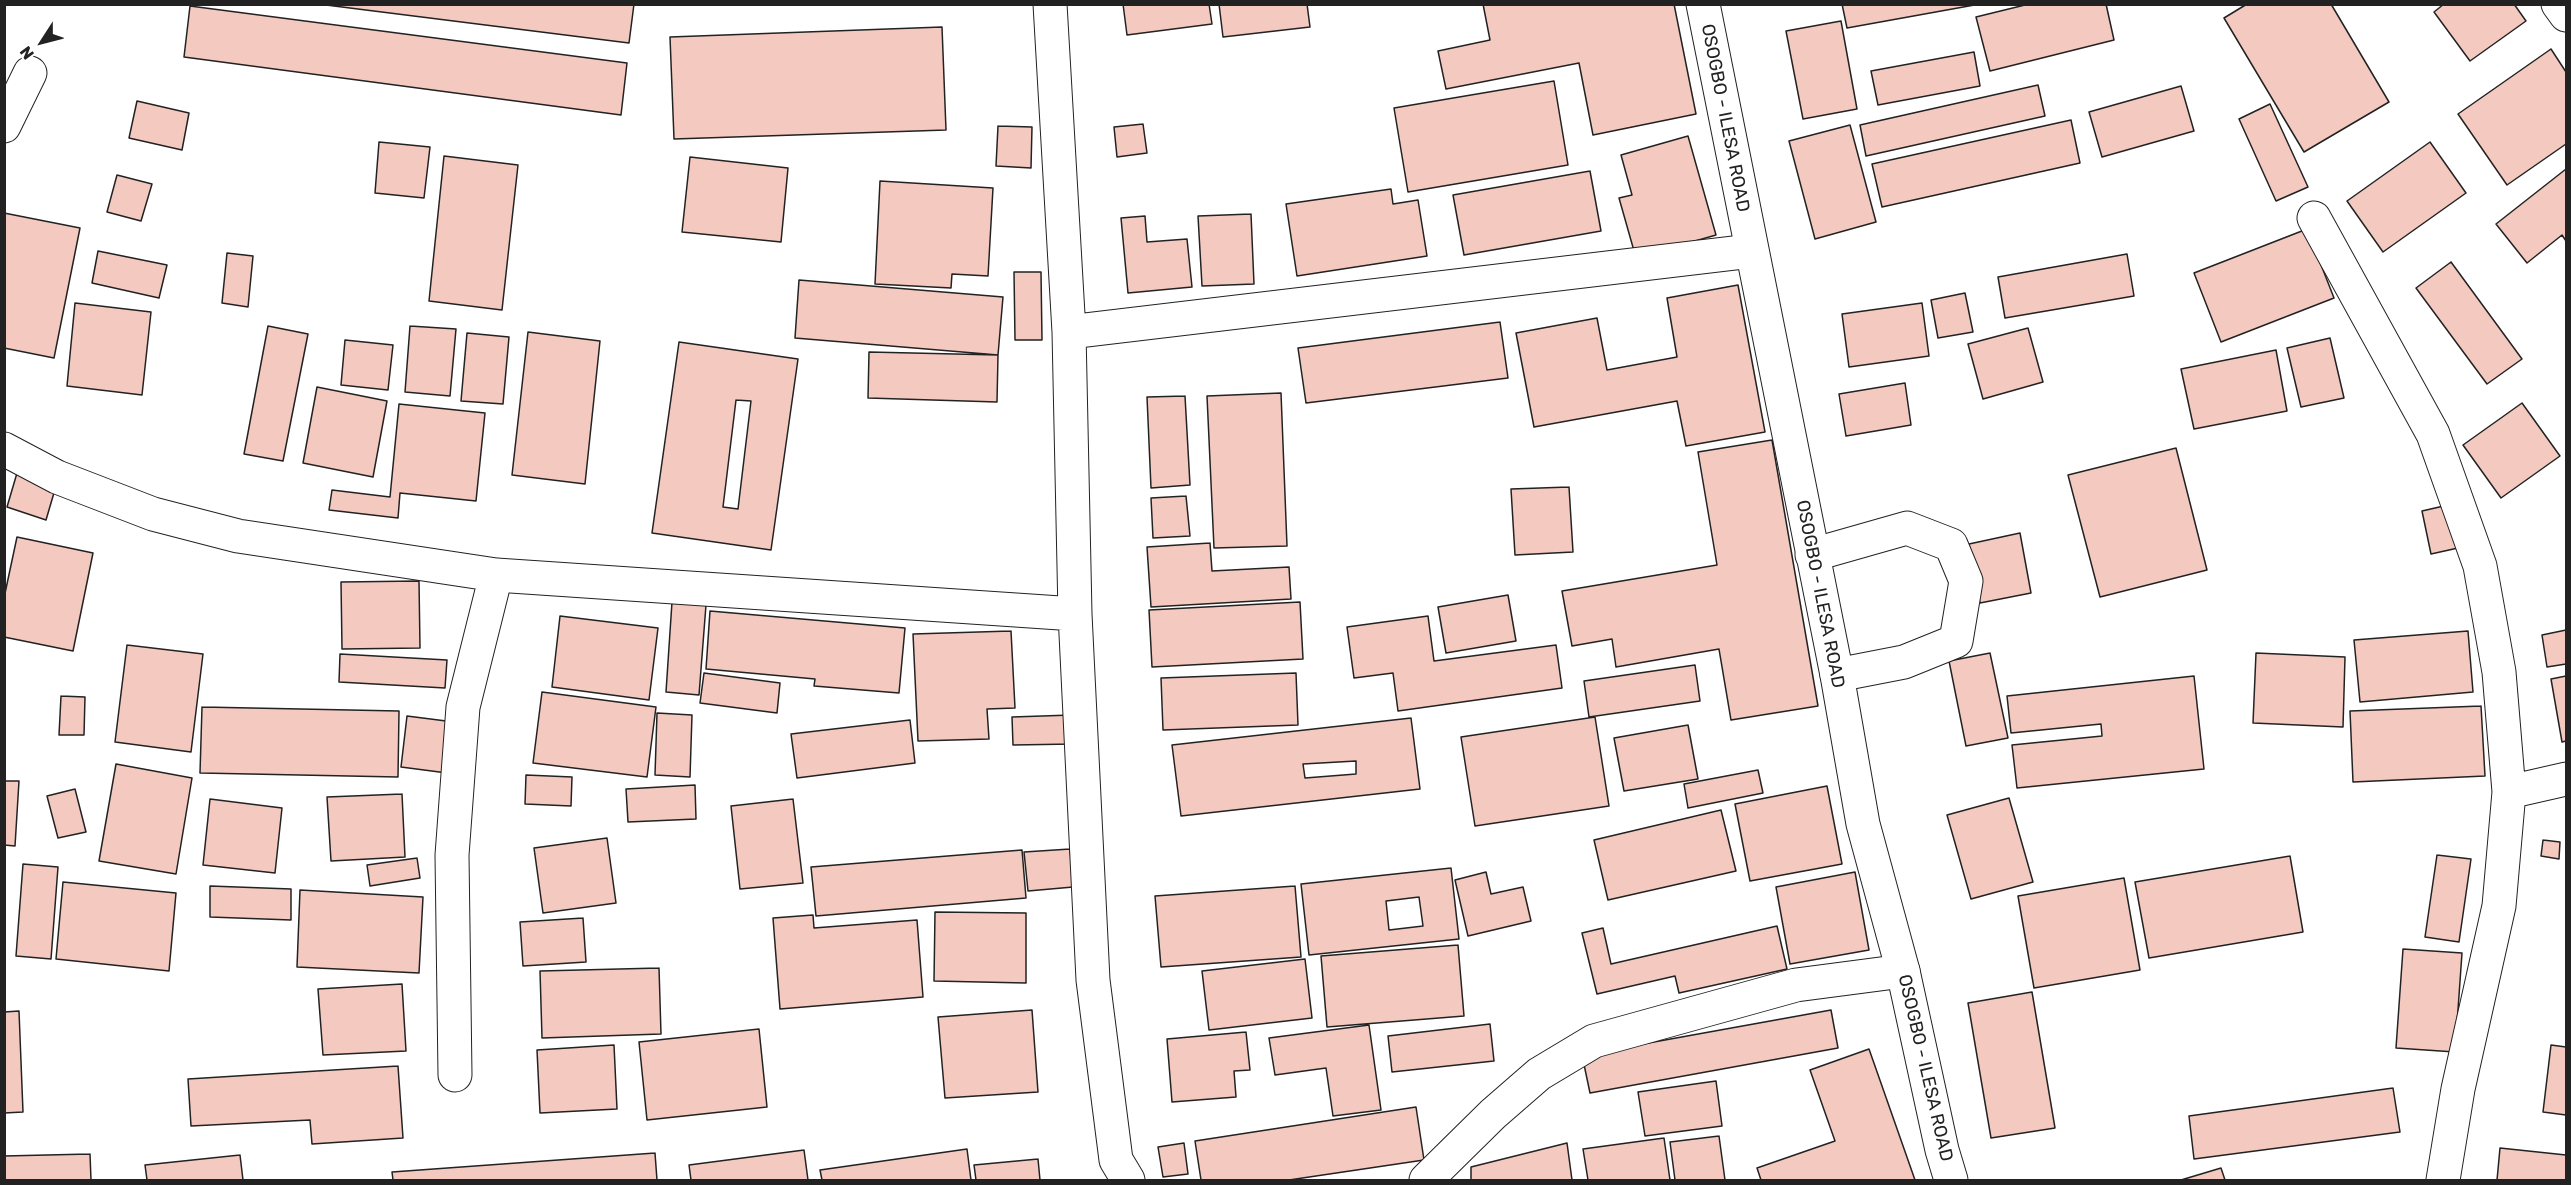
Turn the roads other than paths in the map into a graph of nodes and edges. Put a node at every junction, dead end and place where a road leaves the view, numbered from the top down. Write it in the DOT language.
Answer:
graph roads {
  1 [pos="1050,4"];
  2 [pos="1703,4"];
  3 [pos="2558,4"];
  4 [pos="2566,15"];
  5 [pos="30,73"];
  6 [pos="4,126"];
  7 [pos="2314,218"];
  8 [pos="1751,251"];
  9 [pos="1069,332"];
  10 [pos="4,449"];
  11 [pos="1812,555"];
  12 [pos="496,575"];
  13 [pos="1075,614"];
  14 [pos="1837,675"];
  15 [pos="2566,779"];
  16 [pos="2509,792"];
  17 [pos="1903,971"];
  18 [pos="455,1075"];
  19 [pos="1128,1180"];
  20 [pos="1426,1180"];
  21 [pos="1951,1180"];
  22 [pos="2443,1180"];
  1 -- 9 [label="street"];
  2 -- 8 [label="street, OSOGBO - ILESA ROAD"];
  3 -- 4 [label="street"];
  5 -- 6 [label="street"];
  7 -- 16 [label="street"];
  8 -- 9 [label="street"];
  8 -- 11 [label="street, OSOGBO - ILESA ROAD"];
  9 -- 13 [label="street"];
  10 -- 12 [label="street"];
  11 -- 14 [label="street, OSOGBO - ILESA ROAD"];
  11 -- 14 [label="street"];
  12 -- 13 [label="street"];
  12 -- 18 [label="street"];
  13 -- 19 [label="street"];
  14 -- 17 [label="street, OSOGBO - ILESA ROAD"];
  15 -- 16 [label="street"];
  16 -- 22 [label="street"];
  17 -- 20 [label="street"];
  17 -- 21 [label="street, OSOGBO - ILESA ROAD"];
}
